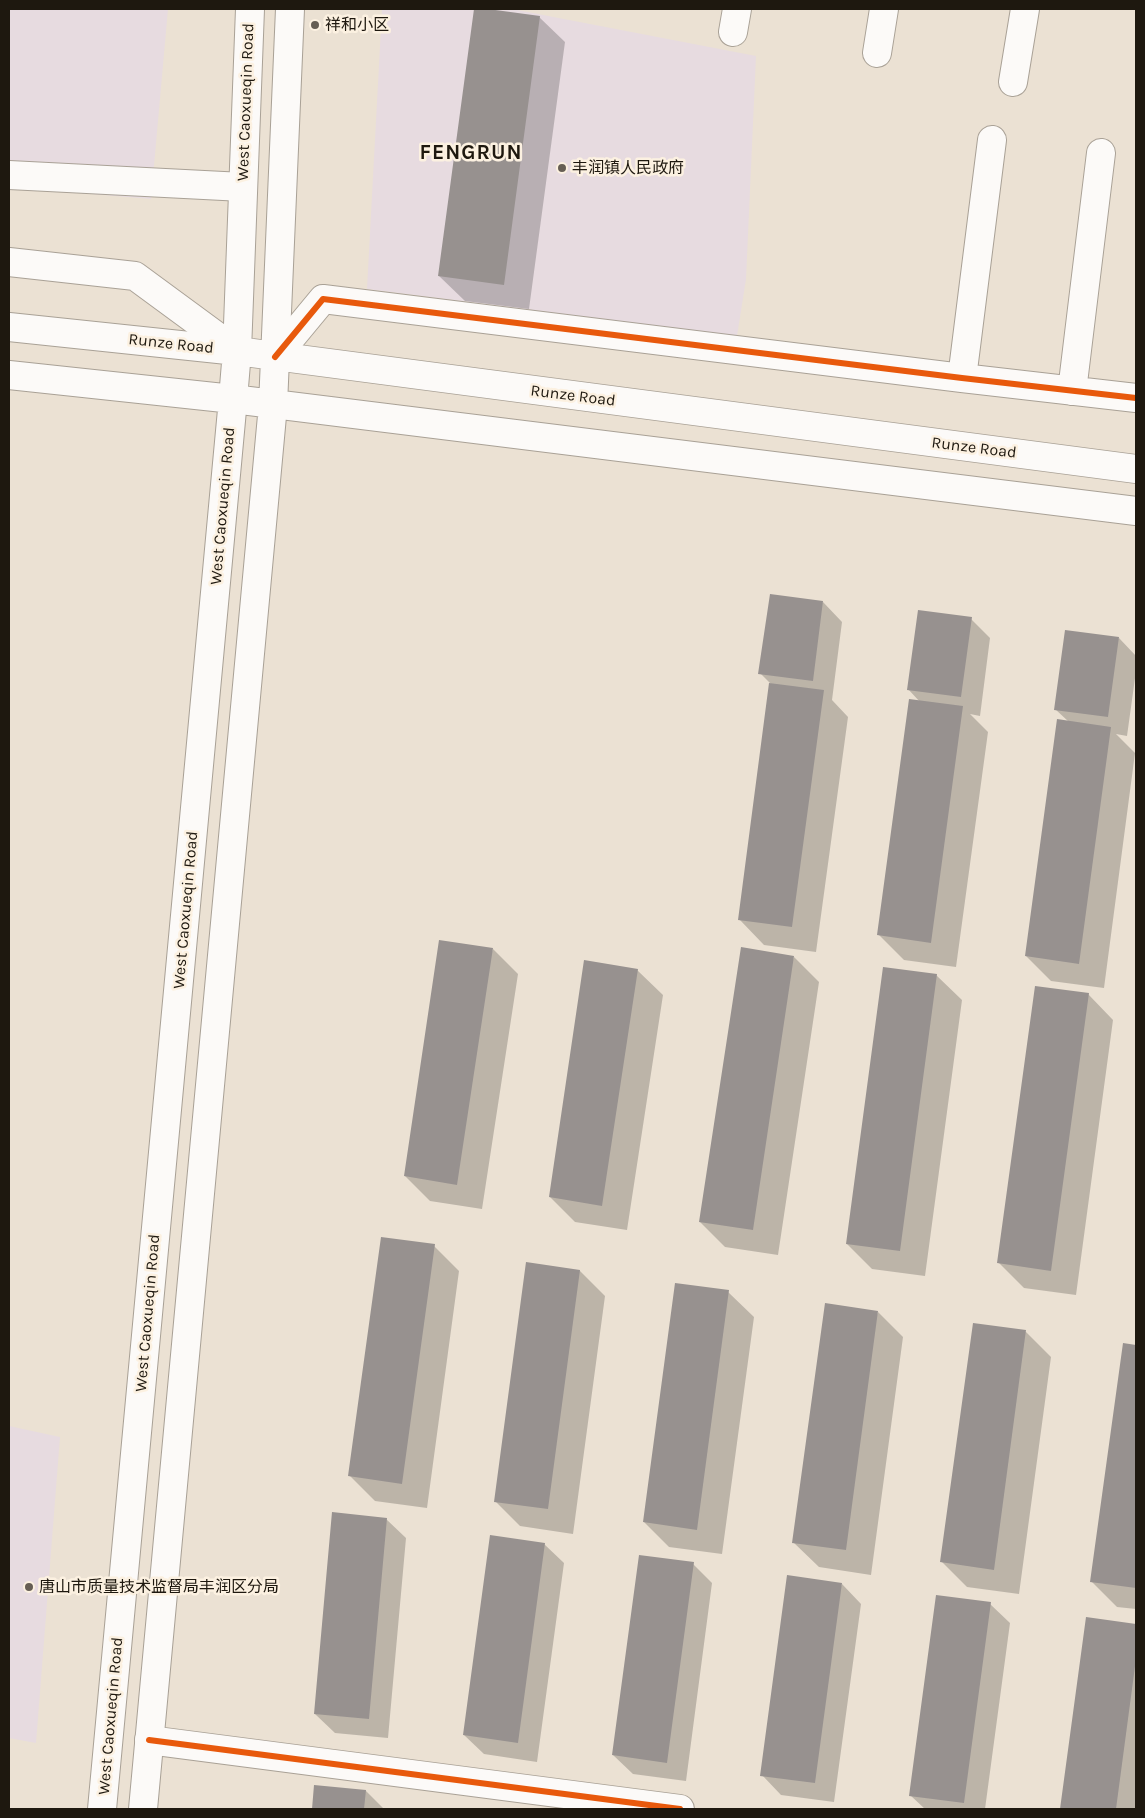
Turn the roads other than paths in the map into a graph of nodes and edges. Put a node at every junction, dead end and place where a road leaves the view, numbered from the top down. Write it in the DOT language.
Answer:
graph roads {
  1 [pos="250,9"];
  2 [pos="290,9"];
  3 [pos="884,9"];
  4 [pos="1025,9"];
  5 [pos="877,53"];
  6 [pos="1013,82"];
  7 [pos="992,140"];
  8 [pos="1101,154"];
  9 [pos="9,175"];
  10 [pos="243,188"];
  11 [pos="9,262"];
  12 [pos="9,327"];
  13 [pos="237,350"];
  14 [pos="276,357"];
  15 [pos="9,375"];
  16 [pos="962,378"];
  17 [pos="1072,391"];
  18 [pos="1136,398"];
  19 [pos="233,399"];
  20 [pos="273,405"];
  21 [pos="1136,469"];
  22 [pos="1136,511"];
  23 [pos="149,1740"];
  24 [pos="102,1809"];
  25 [pos="143,1809"];
  26 [pos="680,1809"];
  1 -- 10 [label="main road, West Caoxueqin Road"];
  2 -- 14 [label="main road"];
  3 -- 5 [label="main road"];
  4 -- 6 [label="main road"];
  7 -- 16 [label="main road"];
  8 -- 17 [label="main road"];
  9 -- 10 [label="main road"];
  10 -- 13 [label="main road, West Caoxueqin Road"];
  11 -- 13 [label="main road"];
  12 -- 13 [label="main road, Runze Road"];
  13 -- 14 [label="main road, Runze Road"];
  13 -- 19 [label="main road, West Caoxueqin Road"];
  14 -- 16 [label="main road"];
  14 -- 20 [label="main road"];
  14 -- 21 [label="main road, Runze Road"];
  15 -- 19 [label="main road"];
  16 -- 17 [label="main road"];
  17 -- 18 [label="main road"];
  19 -- 20 [label="main road"];
  19 -- 24 [label="main road, West Caoxueqin Road"];
  20 -- 22 [label="main road"];
  20 -- 23 [label="main road"];
  23 -- 25 [label="main road"];
  23 -- 26 [label="main road"];
}
